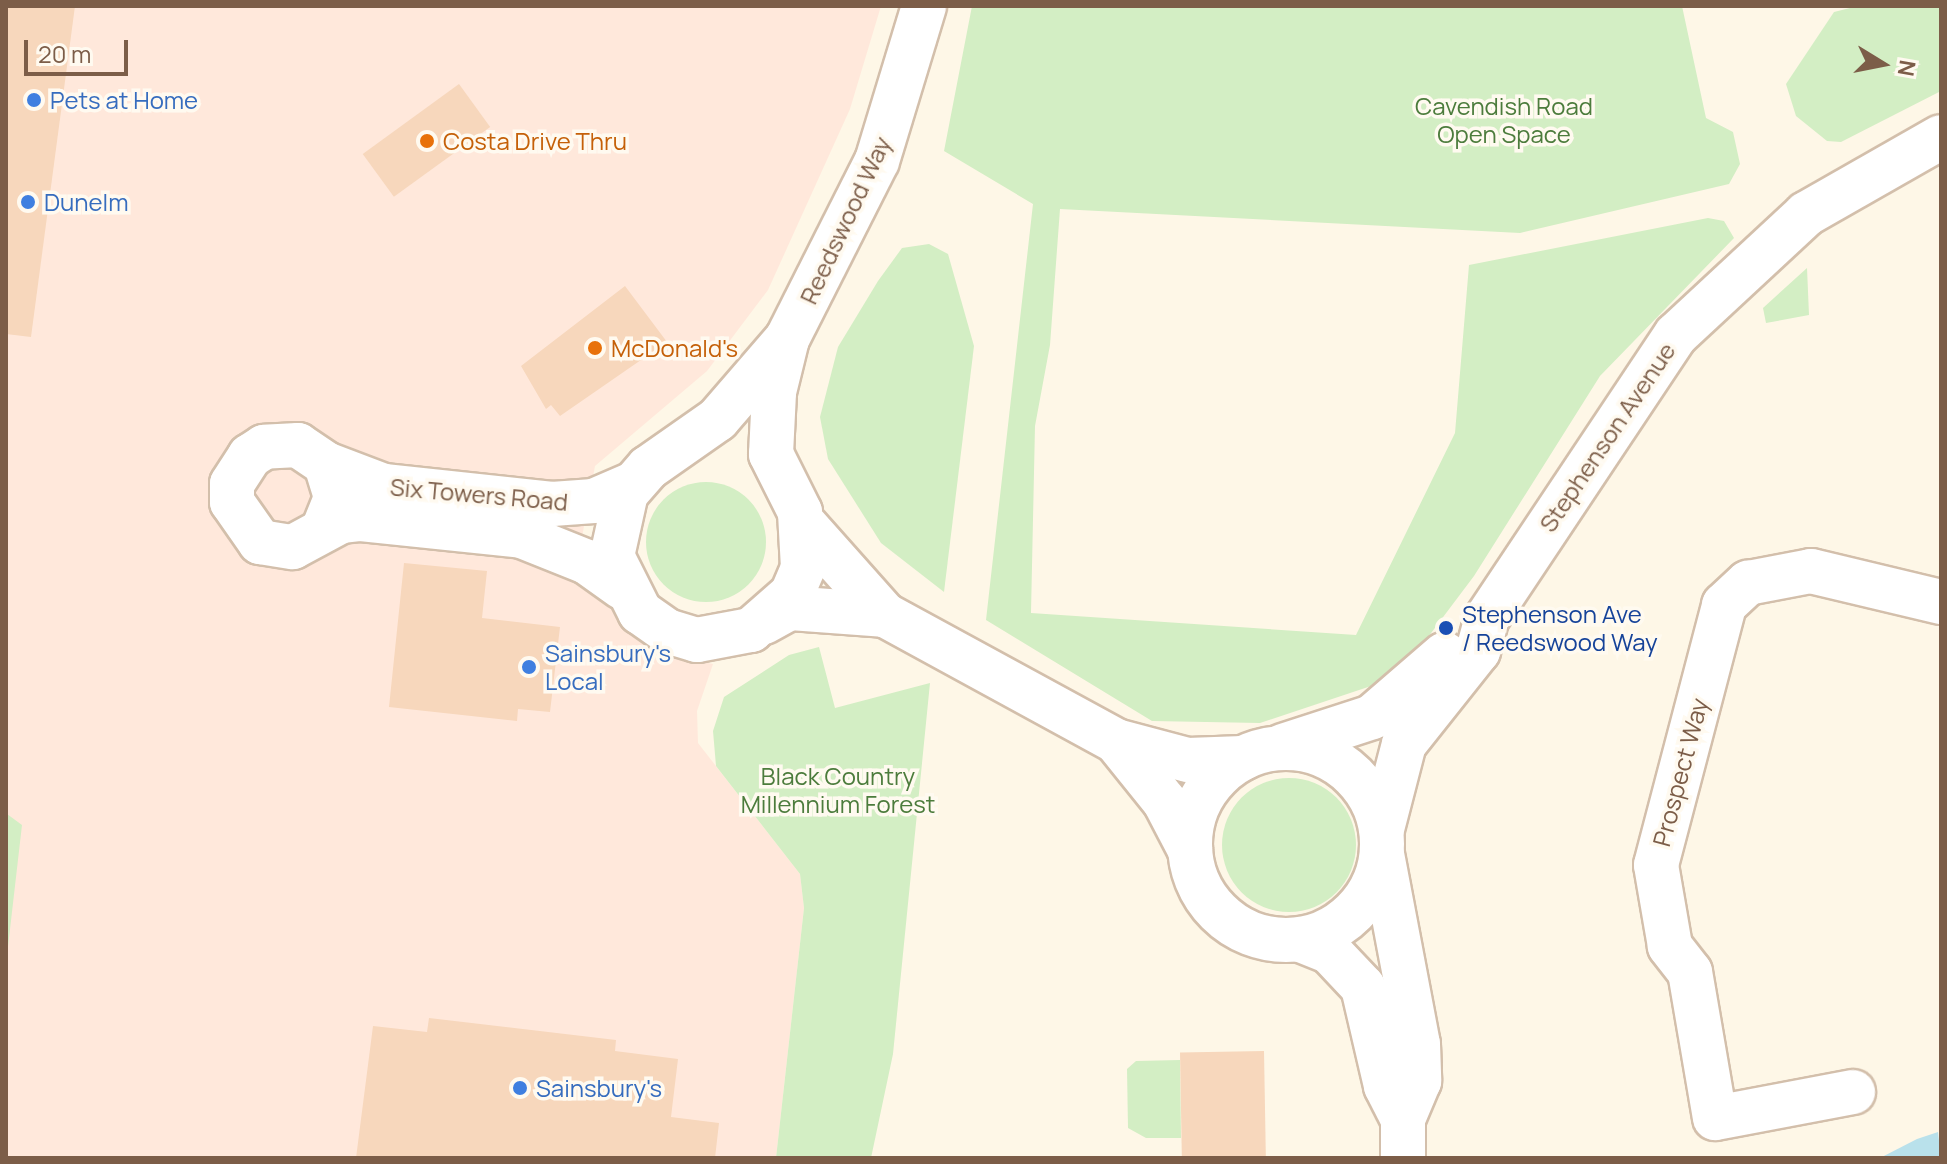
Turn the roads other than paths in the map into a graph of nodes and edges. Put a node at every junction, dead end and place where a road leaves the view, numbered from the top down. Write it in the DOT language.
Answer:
graph roads {
  1 [pos="924,6"];
  2 [pos="1941,137"];
  3 [pos="787,339"];
  4 [pos="678,451"];
  5 [pos="326,464"];
  6 [pos="633,484"];
  7 [pos="795,504"];
  8 [pos="323,530"];
  9 [pos="622,587"];
  10 [pos="1941,602"];
  11 [pos="1487,618"];
  12 [pos="762,623"];
  13 [pos="900,623"];
  14 [pos="1116,741"];
  15 [pos="1254,754"];
  16 [pos="1382,842"];
  17 [pos="1190,850"];
  18 [pos="1301,940"];
  19 [pos="1853,1092"];
  20 [pos="1403,1139"];
  1 -- 3 [label="street, Reedswood Way"];
  2 -- 11 [label="street, Stephenson Avenue"];
  3 -- 4 [label="street, Reedswood Way"];
  3 -- 7 [label="street, Reedswood Way"];
  4 -- 6 [label="street, Reedswood Way"];
  4 -- 7 [label="street, Reedswood Way"];
  5 -- 6 [label="street, Six Towers Road"];
  5 -- 8 [label="street"];
  5 -- 8 [label="street, Six Towers Road"];
  6 -- 9 [label="street, Reedswood Way"];
  7 -- 12 [label="street, Reedswood Way"];
  7 -- 13 [label="street, Reedswood Way"];
  8 -- 9 [label="street, Six Towers Road"];
  9 -- 12 [label="street, Reedswood Way"];
  10 -- 19 [label="street, Prospect Way"];
  11 -- 15 [label="street, Stephenson Avenue"];
  11 -- 16 [label="street, Stephenson Avenue"];
  12 -- 13 [label="street, Reedswood Way"];
  13 -- 14 [label="street, Reedswood Way"];
  14 -- 15 [label="street, Reedswood Way"];
  14 -- 17 [label="street, Reedswood Way"];
  15 -- 16 [label="street"];
  15 -- 17 [label="street"];
  16 -- 18 [label="street"];
  16 -- 20 [label="street, Stephenson Avenue"];
  17 -- 18 [label="street"];
  18 -- 20 [label="street, Stephenson Avenue"];
}
